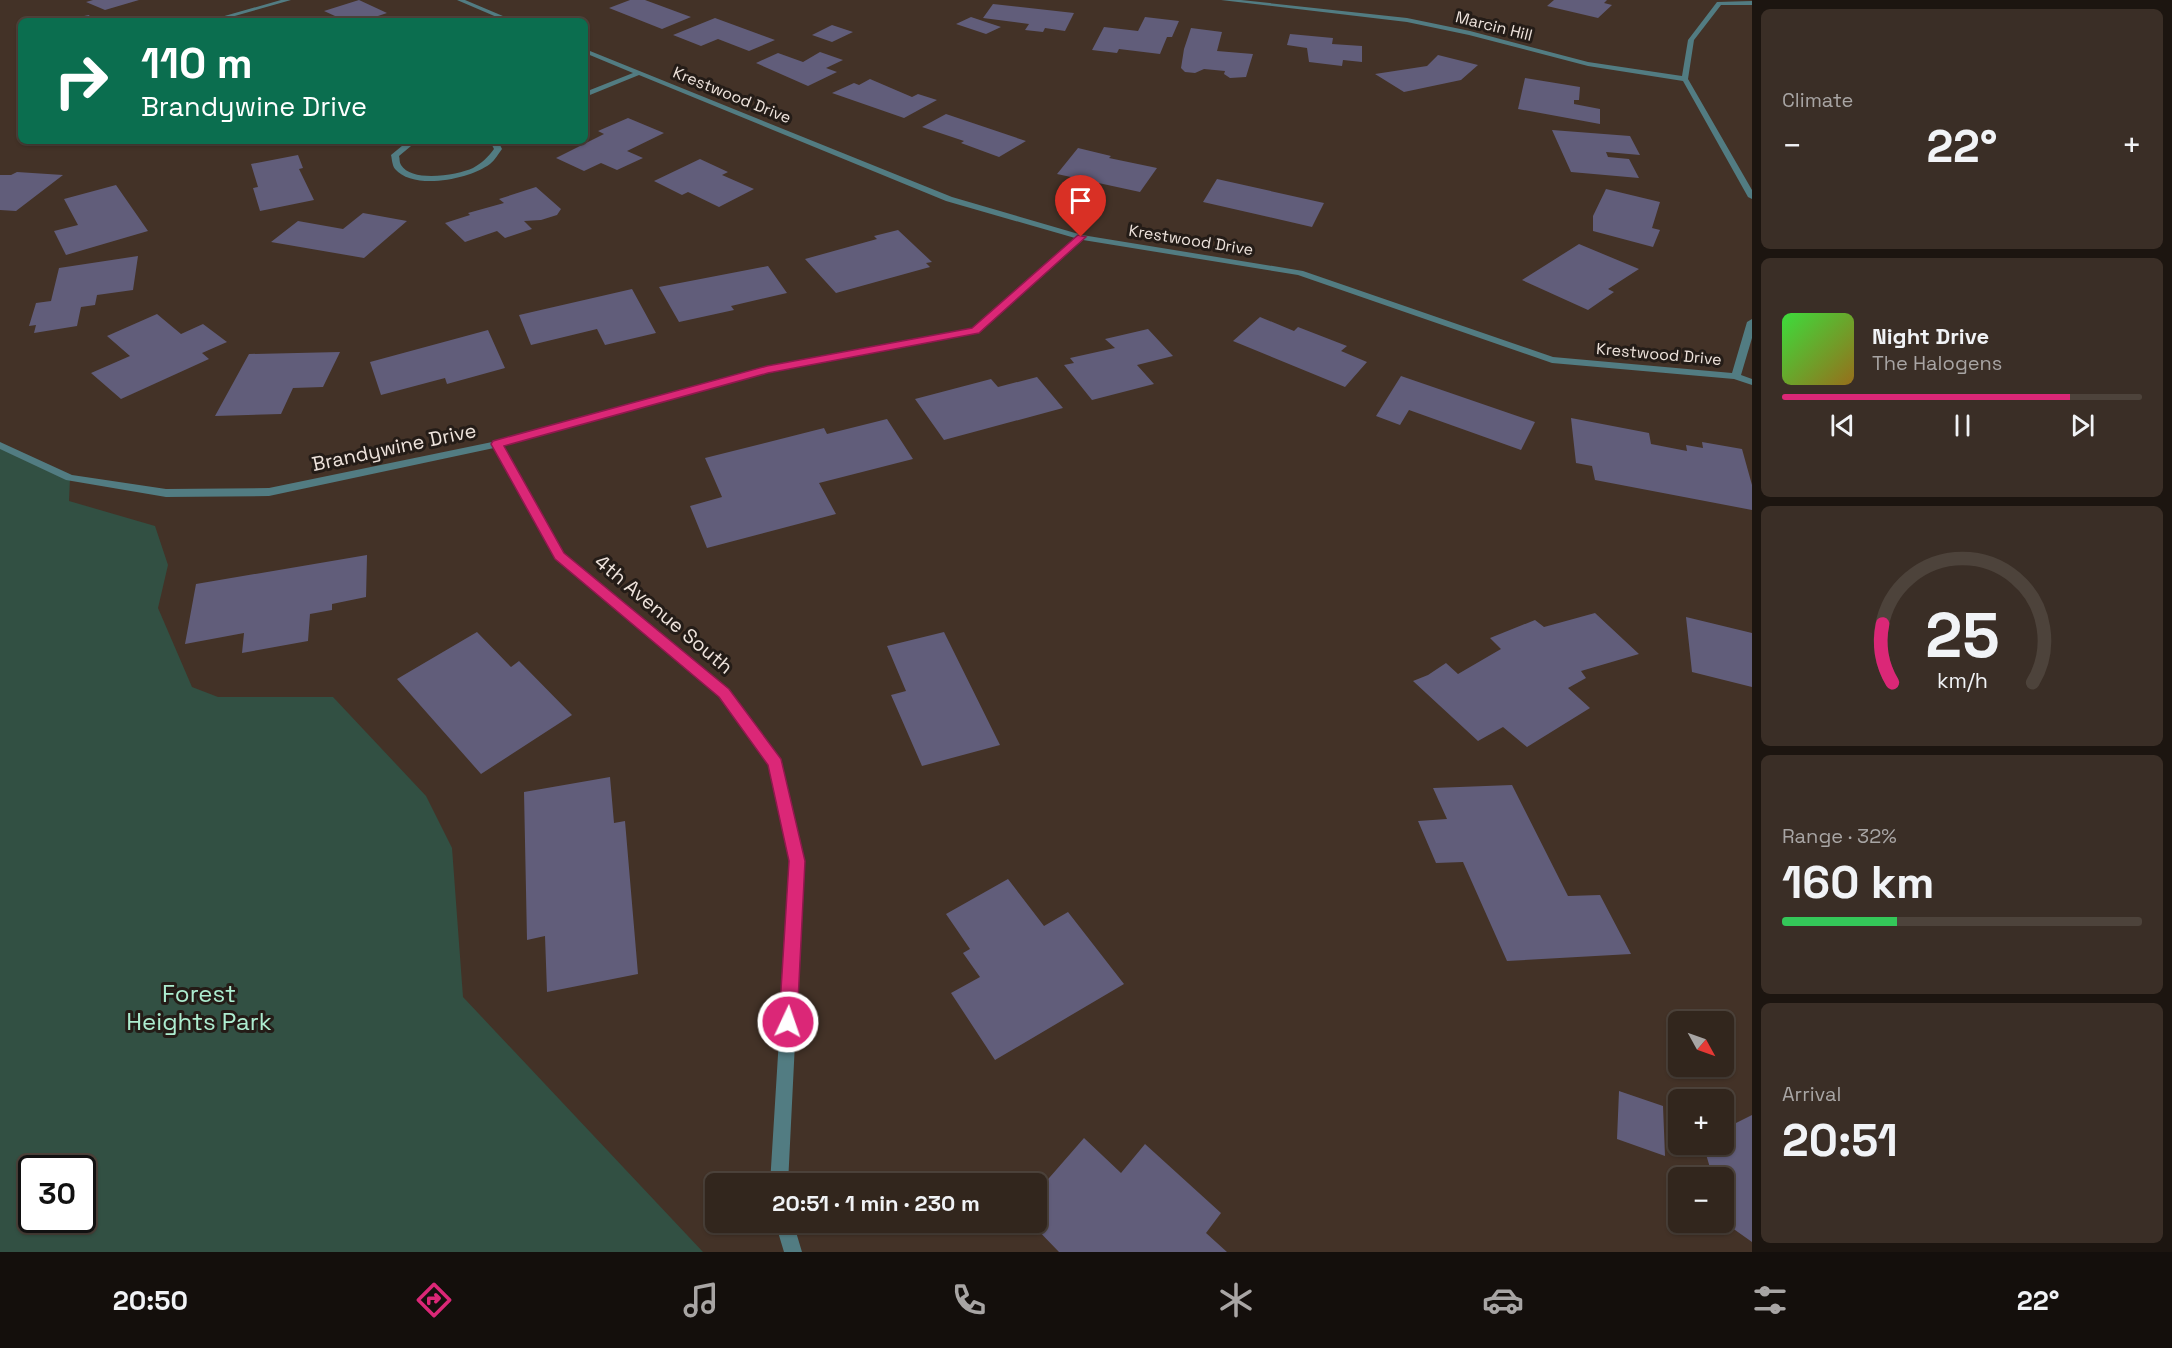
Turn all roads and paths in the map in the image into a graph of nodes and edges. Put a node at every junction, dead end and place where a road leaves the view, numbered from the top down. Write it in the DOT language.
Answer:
graph roads {
  1 [pos="288,0"];
  2 [pos="460,0"];
  3 [pos="1224,0"];
  4 [pos="1752,3"];
  5 [pos="221,18"];
  6 [pos="505,18"];
  7 [pos="588,52"];
  8 [pos="638,73"];
  9 [pos="1685,78"];
  10 [pos="588,94"];
  11 [pos="408,144"];
  12 [pos="496,144"];
  13 [pos="1752,197"];
  14 [pos="1081,237"];
  15 [pos="1752,322"];
  16 [pos="1736,376"];
  17 [pos="1752,382"];
  18 [pos="497,444"];
  19 [pos="0,445"];
  20 [pos="780,1173"];
  21 [pos="787,1233"];
  22 [pos="793,1252"];
  1 -- 5 [label="street"];
  2 -- 6 [label="street"];
  3 -- 9 [label="street, Marcin Hill"];
  4 -- 9 [label="street"];
  7 -- 8 [label="street, Krestwood Drive"];
  8 -- 10 [label="street"];
  8 -- 14 [label="street, Krestwood Drive"];
  9 -- 13 [label="street"];
  11 -- 12 [label="street"];
  14 -- 16 [label="street, Krestwood Drive"];
  14 -- 18 [label="street, Brandywine Drive"];
  15 -- 16 [label="street"];
  16 -- 17 [label="street, Krestwood Drive"];
  18 -- 19 [label="street, Brandywine Drive"];
  18 -- 20 [label="street, 4th Avenue South"];
  21 -- 22 [label="street"];
}
